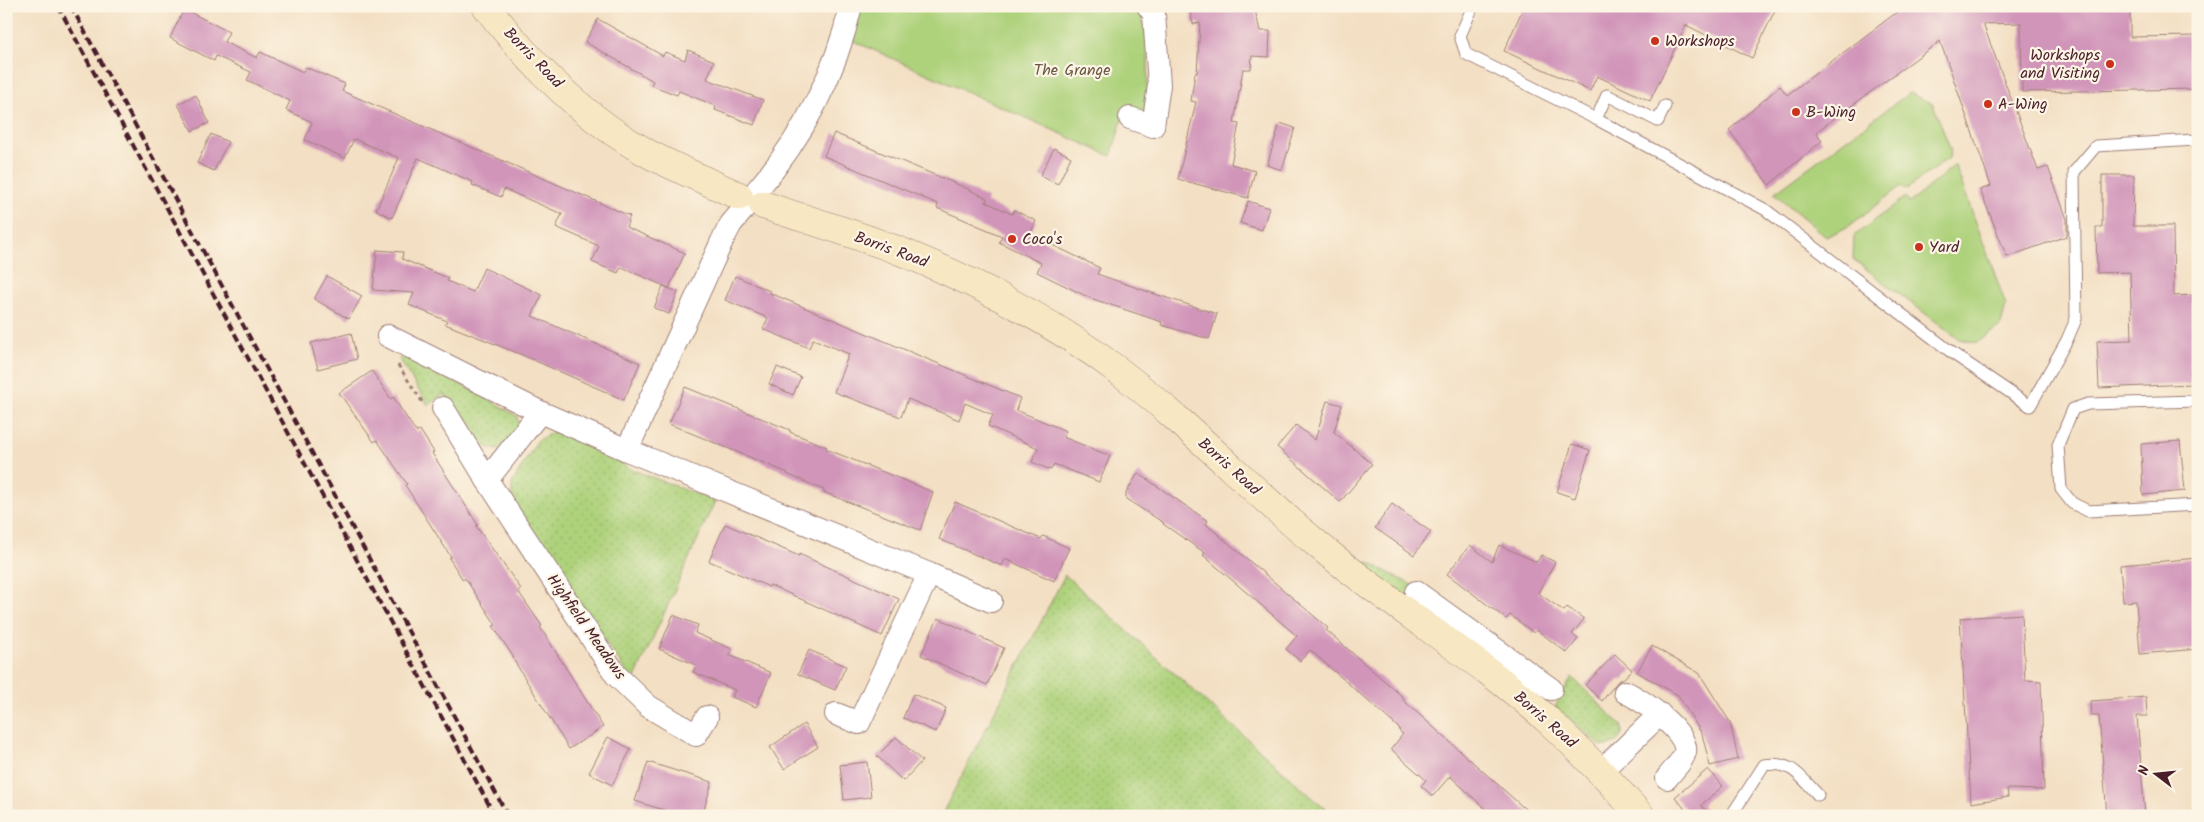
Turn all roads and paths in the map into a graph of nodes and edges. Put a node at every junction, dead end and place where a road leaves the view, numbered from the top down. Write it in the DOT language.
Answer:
graph roads {
  1 [pos="486,6"];
  2 [pos="851,6"];
  3 [pos="1148,6"];
  4 [pos="1473,6"];
  5 [pos="1665,106"];
  6 [pos="1130,118"];
  7 [pos="1596,119"];
  8 [pos="2198,138"];
  9 [pos="750,200"];
  10 [pos="388,336"];
  11 [pos="2198,401"];
  12 [pos="443,408"];
  13 [pos="540,412"];
  14 [pos="627,450"];
  15 [pos="487,480"];
  16 [pos="2198,505"];
  17 [pos="929,574"];
  18 [pos="1416,592"];
  19 [pos="991,601"];
  20 [pos="1479,651"];
  21 [pos="1551,689"];
  22 [pos="1625,692"];
  23 [pos="836,714"];
  24 [pos="1660,714"];
  25 [pos="707,717"];
  26 [pos="1601,771"];
  27 [pos="1667,778"];
  28 [pos="1818,795"];
  29 [pos="1641,816"];
  30 [pos="1731,816"];
  1 -- 9 [label="street, Borris Road"];
  2 -- 9 [label="street"];
  3 -- 6 [label="street"];
  4 -- 7 [label="lane"];
  5 -- 7 [label="lane"];
  7 -- 8 [label="lane"];
  9 -- 14 [label="street"];
  9 -- 20 [label="street, Borris Road"];
  10 -- 12 [label="path"];
  10 -- 13 [label="street"];
  11 -- 16 [label="lane"];
  12 -- 15 [label="street, Highfield Meadows"];
  13 -- 14 [label="street"];
  13 -- 15 [label="street"];
  14 -- 17 [label="street"];
  15 -- 25 [label="street, Highfield Meadows"];
  17 -- 19 [label="street"];
  17 -- 23 [label="street"];
  18 -- 20 [label="street"];
  20 -- 21 [label="street"];
  20 -- 26 [label="street, Borris Road"];
  22 -- 24 [label="street"];
  24 -- 26 [label="street"];
  24 -- 27 [label="street"];
  26 -- 29 [label="street, Borris Road"];
  28 -- 30 [label="lane"];
}
